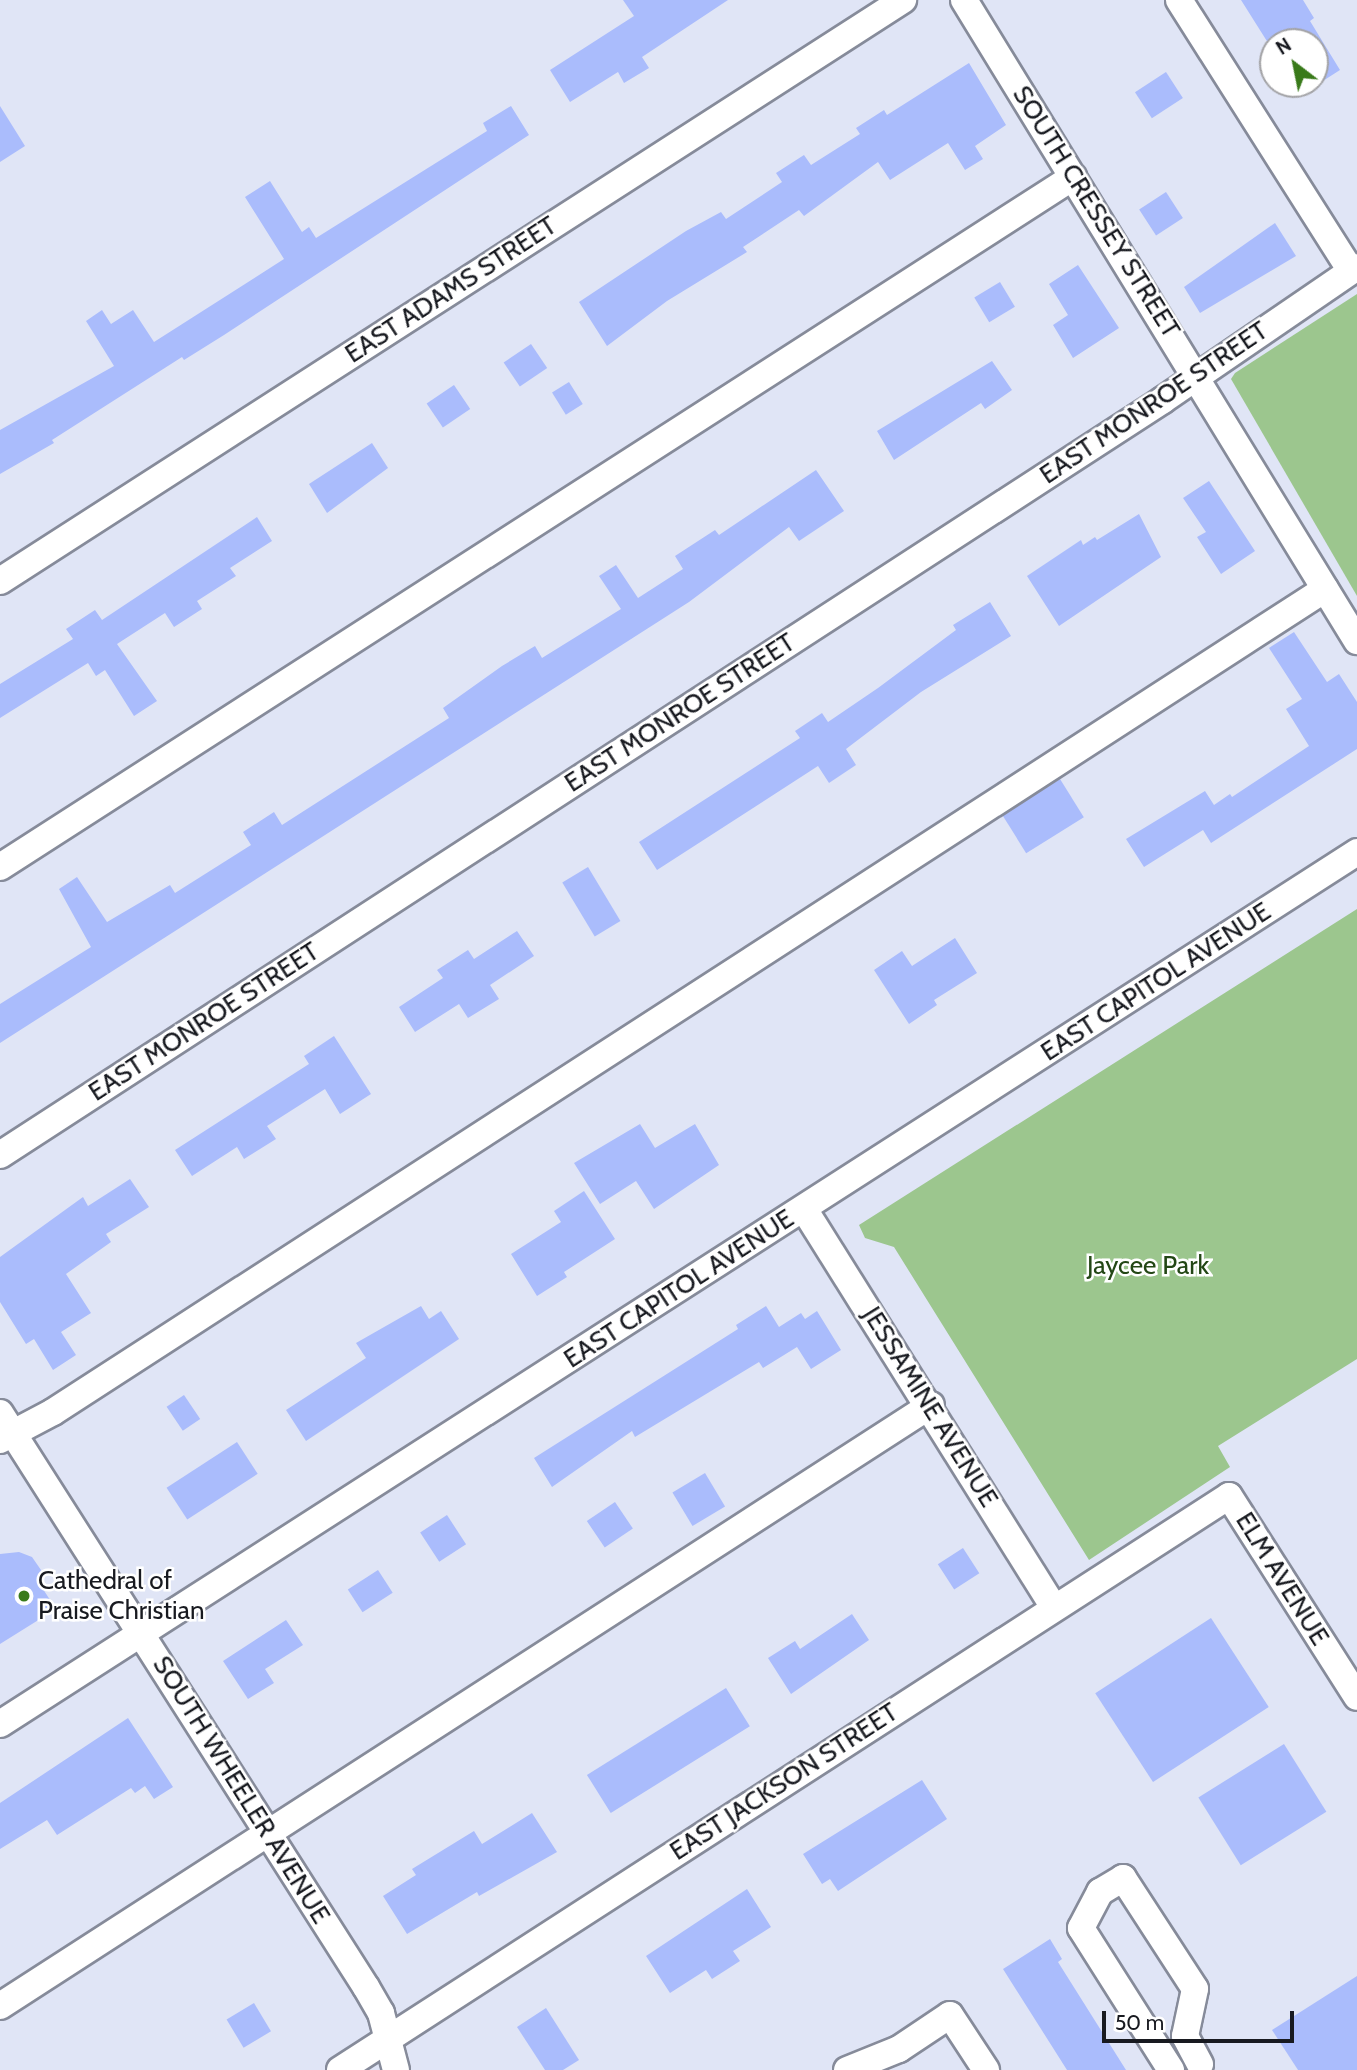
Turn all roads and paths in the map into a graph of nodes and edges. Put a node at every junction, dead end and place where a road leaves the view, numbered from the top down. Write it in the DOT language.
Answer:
graph roads {
  1 [pos="903,0"];
  2 [pos="964,0"];
  3 [pos="1179,0"];
  4 [pos="1073,177"];
  5 [pos="1354,269"];
  6 [pos="1197,374"];
  7 [pos="0,581"];
  8 [pos="1325,589"];
  9 [pos="1357,641"];
  10 [pos="1357,852"];
  11 [pos="0,867"];
  12 [pos="0,1155"];
  13 [pos="804,1209"];
  14 [pos="931,1405"];
  15 [pos="4,1429"];
  16 [pos="1229,1496"];
  17 [pos="1054,1607"];
  18 [pos="142,1632"];
  19 [pos="1357,1697"];
  20 [pos="0,1724"];
  21 [pos="267,1834"];
  22 [pos="0,2006"];
  23 [pos="385,2041"];
  24 [pos="1198,2068"];
  25 [pos="340,2070"];
  26 [pos="396,2070"];
  27 [pos="847,2070"];
  28 [pos="986,2070"];
  29 [pos="1171,2070"];
  1 -- 7 [label="street, EAST ADAMS STREET"];
  2 -- 4 [label="street, SOUTH CRESSEY STREET"];
  3 -- 5 [label="street"];
  4 -- 6 [label="street, SOUTH CRESSEY STREET"];
  4 -- 11 [label="street"];
  5 -- 6 [label="street, EAST MONROE STREET"];
  6 -- 8 [label="street, SOUTH CRESSEY STREET"];
  6 -- 12 [label="street, EAST MONROE STREET"];
  8 -- 9 [label="street, SOUTH CRESSEY STREET"];
  8 -- 15 [label="street"];
  10 -- 13 [label="street, EAST CAPITOL AVENUE"];
  13 -- 14 [label="street, JESSAMINE AVENUE"];
  13 -- 18 [label="street, EAST CAPITOL AVENUE"];
  14 -- 17 [label="street, JESSAMINE AVENUE"];
  14 -- 21 [label="street"];
  15 -- 18 [label="street, SOUTH WHEELER AVENUE"];
  16 -- 17 [label="street, EAST JACKSON STREET"];
  16 -- 19 [label="street, ELM AVENUE"];
  17 -- 23 [label="street, EAST JACKSON STREET"];
  18 -- 20 [label="street, EAST CAPITOL AVENUE"];
  18 -- 21 [label="street, SOUTH WHEELER AVENUE"];
  21 -- 22 [label="street"];
  21 -- 23 [label="street, SOUTH WHEELER AVENUE"];
  23 -- 25 [label="street, EAST JACKSON STREET"];
  23 -- 26 [label="street, SOUTH WHEELER AVENUE"];
  24 -- 29 [label="street"];
  27 -- 28 [label="street"];
}
